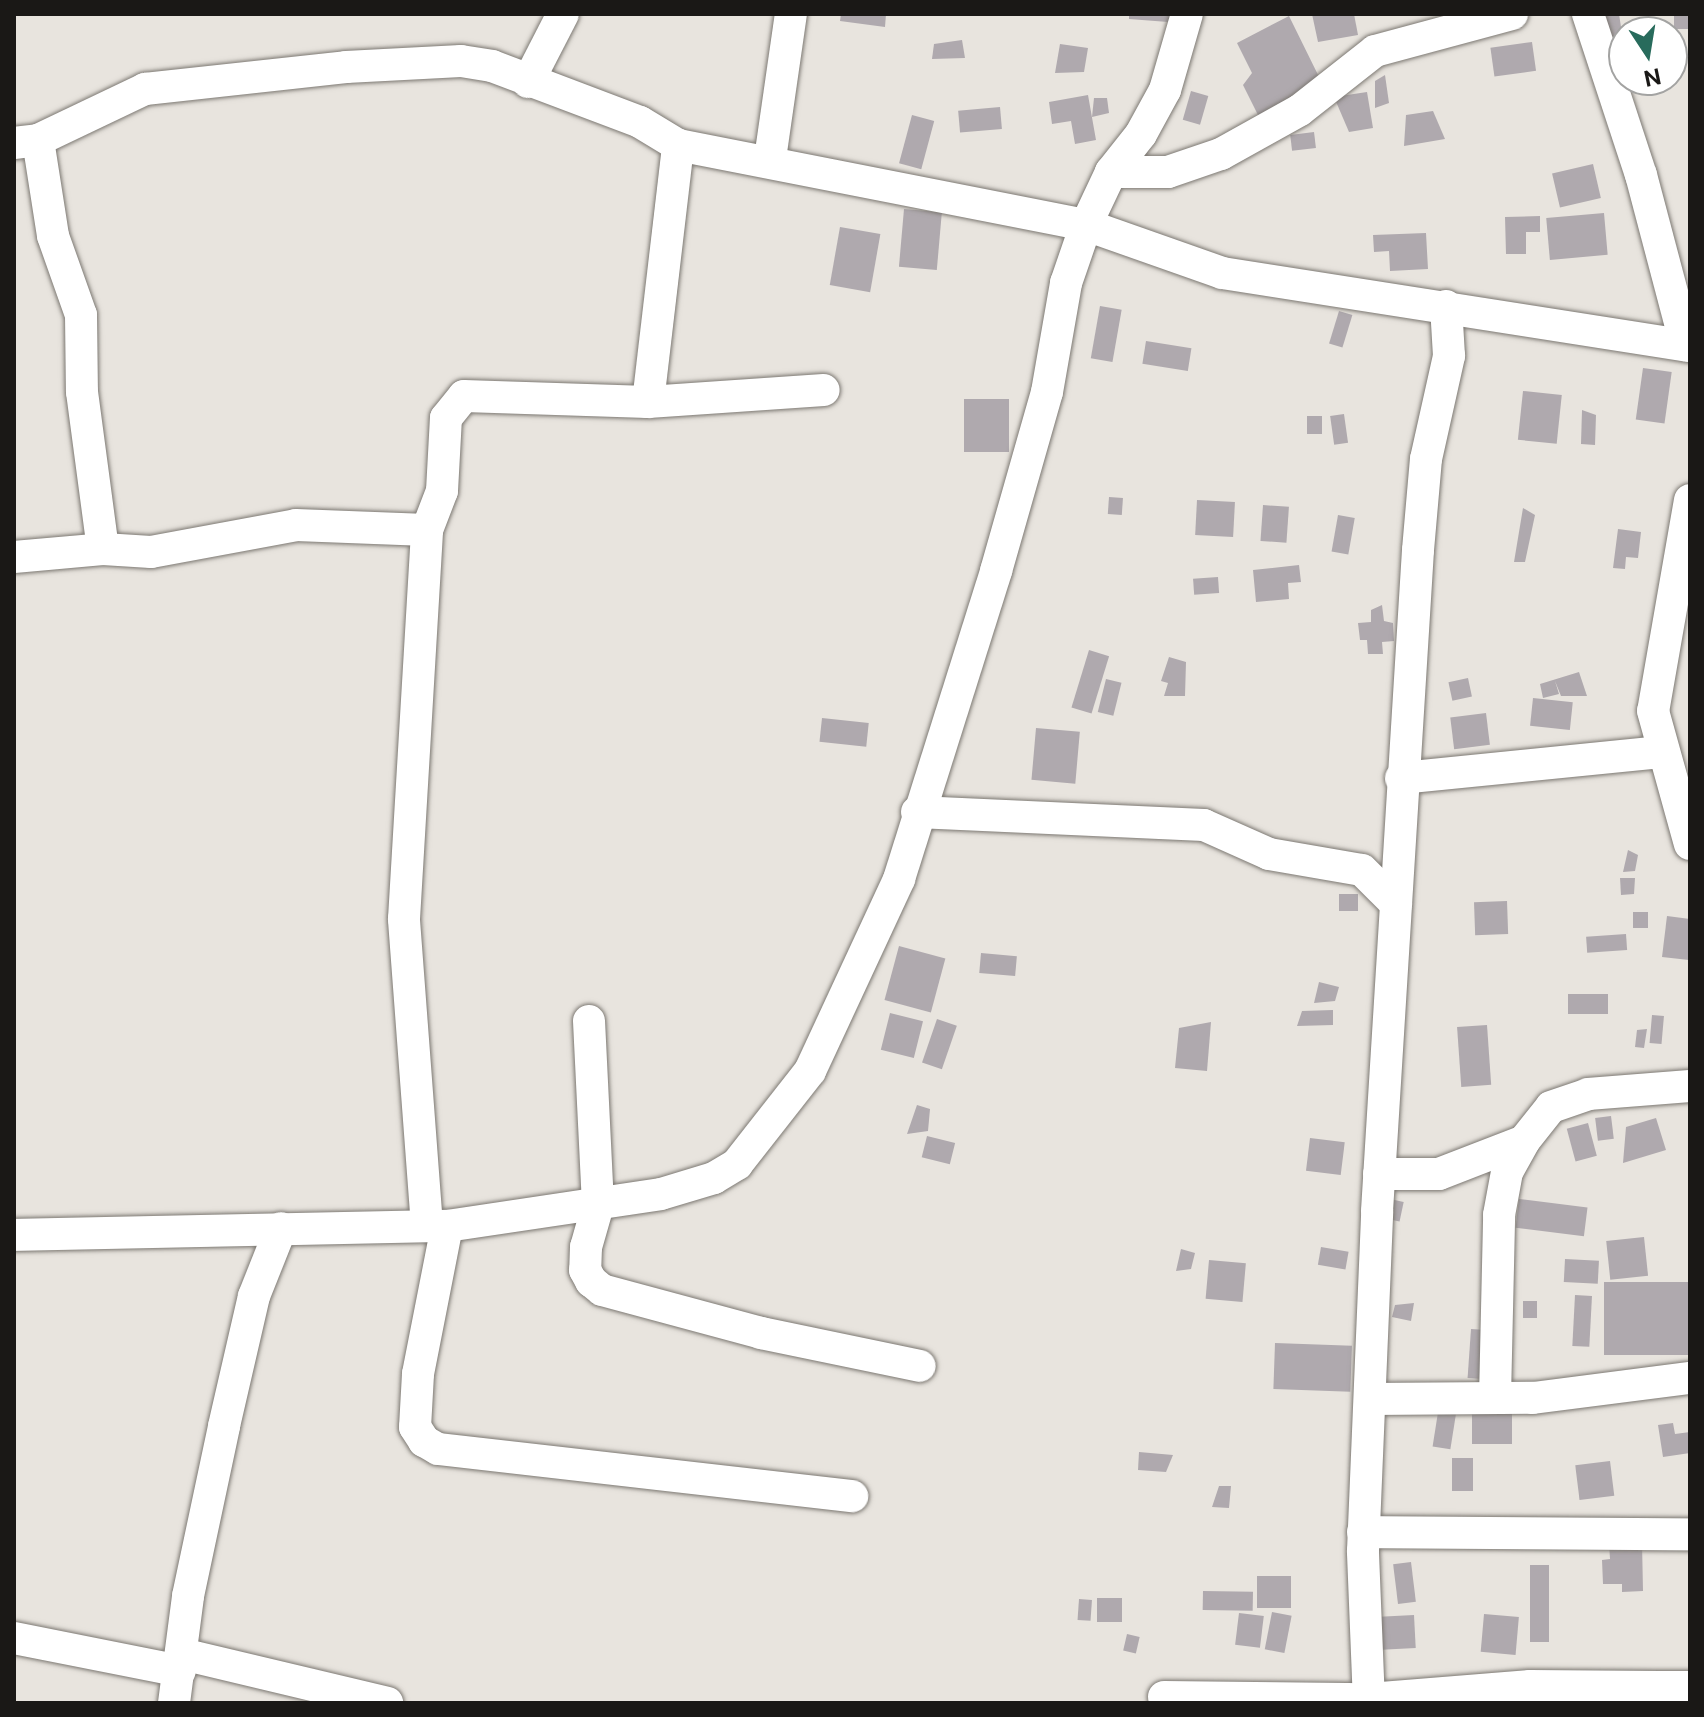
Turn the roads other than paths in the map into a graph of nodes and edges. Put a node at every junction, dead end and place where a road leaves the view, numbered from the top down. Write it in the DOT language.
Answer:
graph roads {
  1 [pos="563,14"];
  2 [pos="791,14"];
  3 [pos="1187,14"];
  4 [pos="1512,14"];
  5 [pos="1588,14"];
  6 [pos="528,82"];
  7 [pos="26,141"];
  8 [pos="678,145"];
  9 [pos="770,159"];
  10 [pos="1111,172"];
  11 [pos="1086,225"];
  12 [pos="1446,306"];
  13 [pos="1688,346"];
  14 [pos="824,390"];
  15 [pos="648,402"];
  16 [pos="1690,500"];
  17 [pos="427,530"];
  18 [pos="103,549"];
  19 [pos="14,557"];
  20 [pos="1663,752"];
  21 [pos="1401,778"];
  22 [pos="917,812"];
  23 [pos="1398,833"];
  24 [pos="1690,844"];
  25 [pos="1362,870"];
  26 [pos="1396,904"];
  27 [pos="589,1021"];
  28 [pos="1690,1086"];
  29 [pos="1524,1141"];
  30 [pos="1379,1174"];
  31 [pos="598,1205"];
  32 [pos="437,1226"];
  33 [pos="281,1228"];
  34 [pos="14,1235"];
  35 [pos="920,1366"];
  36 [pos="1690,1378"];
  37 [pos="1495,1398"];
  38 [pos="1370,1399"];
  39 [pos="852,1496"];
  40 [pos="1363,1532"];
  41 [pos="1690,1534"];
  42 [pos="14,1638"];
  43 [pos="181,1662"];
  44 [pos="1690,1687"];
  45 [pos="1164,1697"];
  46 [pos="1369,1701"];
  47 [pos="174,1703"];
  48 [pos="387,1703"];
  1 -- 6 [label="street"];
  2 -- 9 [label="street"];
  3 -- 10 [label="street"];
  4 -- 10 [label="street"];
  5 -- 13 [label="street"];
  6 -- 7 [label="street"];
  6 -- 8 [label="street"];
  7 -- 18 [label="street"];
  8 -- 9 [label="street"];
  8 -- 15 [label="street"];
  9 -- 11 [label="street"];
  10 -- 11 [label="street"];
  11 -- 12 [label="street"];
  11 -- 22 [label="street"];
  12 -- 13 [label="street"];
  12 -- 21 [label="street"];
  14 -- 15 [label="street"];
  15 -- 17 [label="street"];
  16 -- 20 [label="street"];
  17 -- 18 [label="street"];
  17 -- 32 [label="street"];
  18 -- 19 [label="street"];
  20 -- 21 [label="street"];
  20 -- 24 [label="street"];
  21 -- 23 [label="street"];
  22 -- 25 [label="street"];
  22 -- 31 [label="street"];
  23 -- 25 [label="street"];
  23 -- 26 [label="street"];
  25 -- 26 [label="street"];
  26 -- 30 [label="street"];
  27 -- 31 [label="street"];
  28 -- 29 [label="street"];
  29 -- 30 [label="street"];
  29 -- 37 [label="street"];
  30 -- 38 [label="street"];
  31 -- 32 [label="street"];
  31 -- 35 [label="street"];
  32 -- 33 [label="street"];
  32 -- 39 [label="street"];
  33 -- 34 [label="street"];
  33 -- 43 [label="street"];
  36 -- 37 [label="street"];
  37 -- 38 [label="street"];
  38 -- 40 [label="street"];
  40 -- 41 [label="street"];
  40 -- 46 [label="street"];
  42 -- 43 [label="street"];
  43 -- 47 [label="street"];
  43 -- 48 [label="street"];
  44 -- 46 [label="street"];
  45 -- 46 [label="street"];
}
